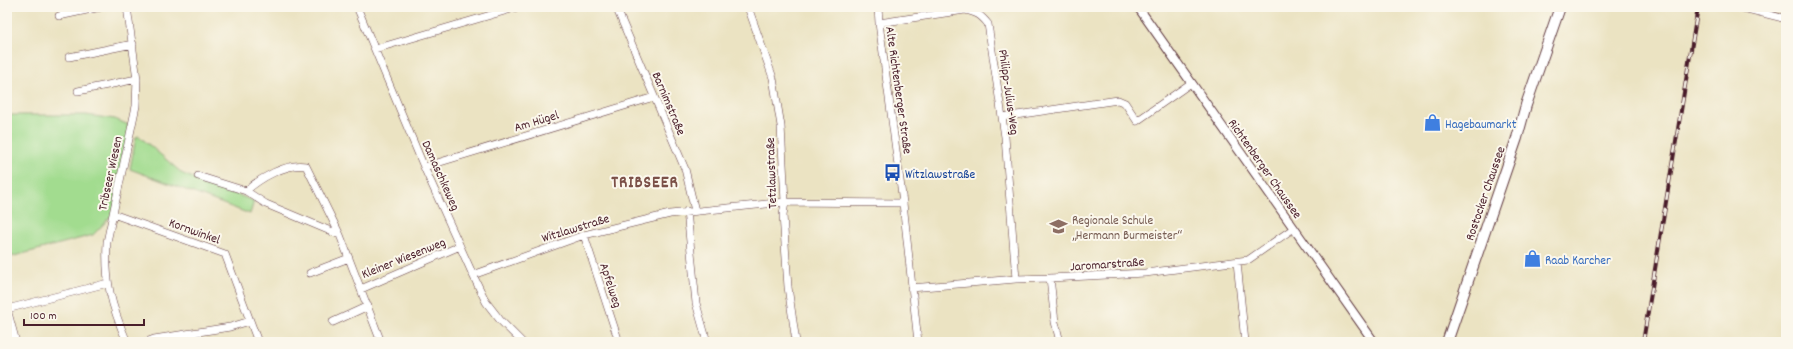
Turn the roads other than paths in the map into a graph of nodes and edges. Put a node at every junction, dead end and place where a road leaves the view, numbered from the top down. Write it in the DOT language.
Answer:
graph roads {
  1 [pos="101,7"];
  2 [pos="127,7"];
  3 [pos="358,7"];
  4 [pos="518,7"];
  5 [pos="616,7"];
  6 [pos="748,7"];
  7 [pos="878,7"];
  8 [pos="1138,7"];
  9 [pos="1560,7"];
  10 [pos="1739,7"];
  11 [pos="59,16"];
  12 [pos="1786,19"];
  13 [pos="879,23"];
  14 [pos="133,44"];
  15 [pos="375,49"];
  16 [pos="69,57"];
  17 [pos="137,79"];
  18 [pos="1191,83"];
  19 [pos="78,91"];
  20 [pos="654,97"];
  21 [pos="1002,117"];
  22 [pos="424,167"];
  23 [pos="198,176"];
  24 [pos="246,191"];
  25 [pos="785,202"];
  26 [pos="903,203"];
  27 [pos="687,211"];
  28 [pos="695,211"];
  29 [pos="113,214"];
  30 [pos="1294,228"];
  31 [pos="340,235"];
  32 [pos="584,235"];
  33 [pos="460,246"];
  34 [pos="349,258"];
  35 [pos="1237,262"];
  36 [pos="310,273"];
  37 [pos="473,275"];
  38 [pos="1050,278"];
  39 [pos="1016,279"];
  40 [pos="108,283"];
  41 [pos="911,288"];
  42 [pos="361,289"];
  43 [pos="368,306"];
  44 [pos="7,309"];
  45 [pos="250,321"];
  46 [pos="333,322"];
  47 [pos="16,342"];
  48 [pos="127,342"];
  49 [pos="146,342"];
  50 [pos="258,342"];
  51 [pos="382,342"];
  52 [pos="522,342"];
  53 [pos="619,342"];
  54 [pos="706,342"];
  55 [pos="796,342"];
  56 [pos="918,342"];
  57 [pos="1060,342"];
  58 [pos="1245,342"];
  59 [pos="1374,342"];
  60 [pos="1447,342"];
  1 -- 11 [label="street"];
  2 -- 14 [label="street, Tribseer Wiesen"];
  3 -- 15 [label="street, Damaschkeweg"];
  4 -- 15 [label="street"];
  5 -- 20 [label="street, Barnimstraße"];
  6 -- 25 [label="street, Tetzlawstraße"];
  7 -- 13 [label="street, Alte Richtenberger Straße"];
  8 -- 18 [label="street, Richtenberger Chaussee"];
  9 -- 60 [label="main road, Rostocker Chaussee"];
  10 -- 12 [label="street"];
  13 -- 21 [label="street, Philipp-Julius-Weg"];
  13 -- 26 [label="street, Alte Richtenberger Straße"];
  14 -- 16 [label="street"];
  14 -- 17 [label="street, Tribseer Wiesen"];
  15 -- 22 [label="street, Damaschkeweg"];
  17 -- 19 [label="street"];
  17 -- 29 [label="street, Tribseer Wiesen"];
  18 -- 21 [label="street"];
  18 -- 30 [label="street, Richtenberger Chaussee"];
  20 -- 22 [label="street, Am Hügel"];
  20 -- 28 [label="street, Barnimstraße"];
  21 -- 39 [label="street, Philipp-Julius-Weg"];
  22 -- 33 [label="street, Damaschkeweg"];
  23 -- 24 [label="street"];
  24 -- 31 [label="street"];
  24 -- 31 [label="street, Kleiner Wiesenweg"];
  25 -- 26 [label="street, Witzlawstraße"];
  25 -- 28 [label="street, Witzlawstraße"];
  25 -- 55 [label="street, Tetzlawstraße"];
  26 -- 41 [label="street, Alte Richtenberger Straße"];
  27 -- 28 [label="street, Witzlawstraße"];
  27 -- 32 [label="street, Witzlawstraße"];
  27 -- 54 [label="street"];
  29 -- 40 [label="street, Tribseer Wiesen"];
  29 -- 45 [label="street, Kornwinkel"];
  30 -- 35 [label="street, Jaromarstraße"];
  30 -- 59 [label="street, Richtenberger Chaussee"];
  31 -- 34 [label="street, Kleiner Wiesenweg"];
  32 -- 37 [label="street, Witzlawstraße"];
  32 -- 53 [label="street, Apfelweg"];
  33 -- 37 [label="street, Damaschkeweg"];
  33 -- 42 [label="street, Kleiner Wiesenweg"];
  34 -- 36 [label="street, Kleiner Wiesenweg"];
  34 -- 42 [label="street, Kleiner Wiesenweg"];
  35 -- 38 [label="street, Jaromarstraße"];
  35 -- 58 [label="street"];
  37 -- 52 [label="street, Damaschkeweg"];
  38 -- 39 [label="street, Jaromarstraße"];
  38 -- 57 [label="street"];
  39 -- 41 [label="street, Jaromarstraße"];
  40 -- 44 [label="street"];
  40 -- 48 [label="street, Tribseer Wiesen"];
  41 -- 56 [label="street, Alte Richtenberger Straße"];
  42 -- 43 [label="street"];
  43 -- 46 [label="street"];
  43 -- 51 [label="street"];
  44 -- 47 [label="street"];
  45 -- 49 [label="street"];
  45 -- 50 [label="street, Kornwinkel"];
}
